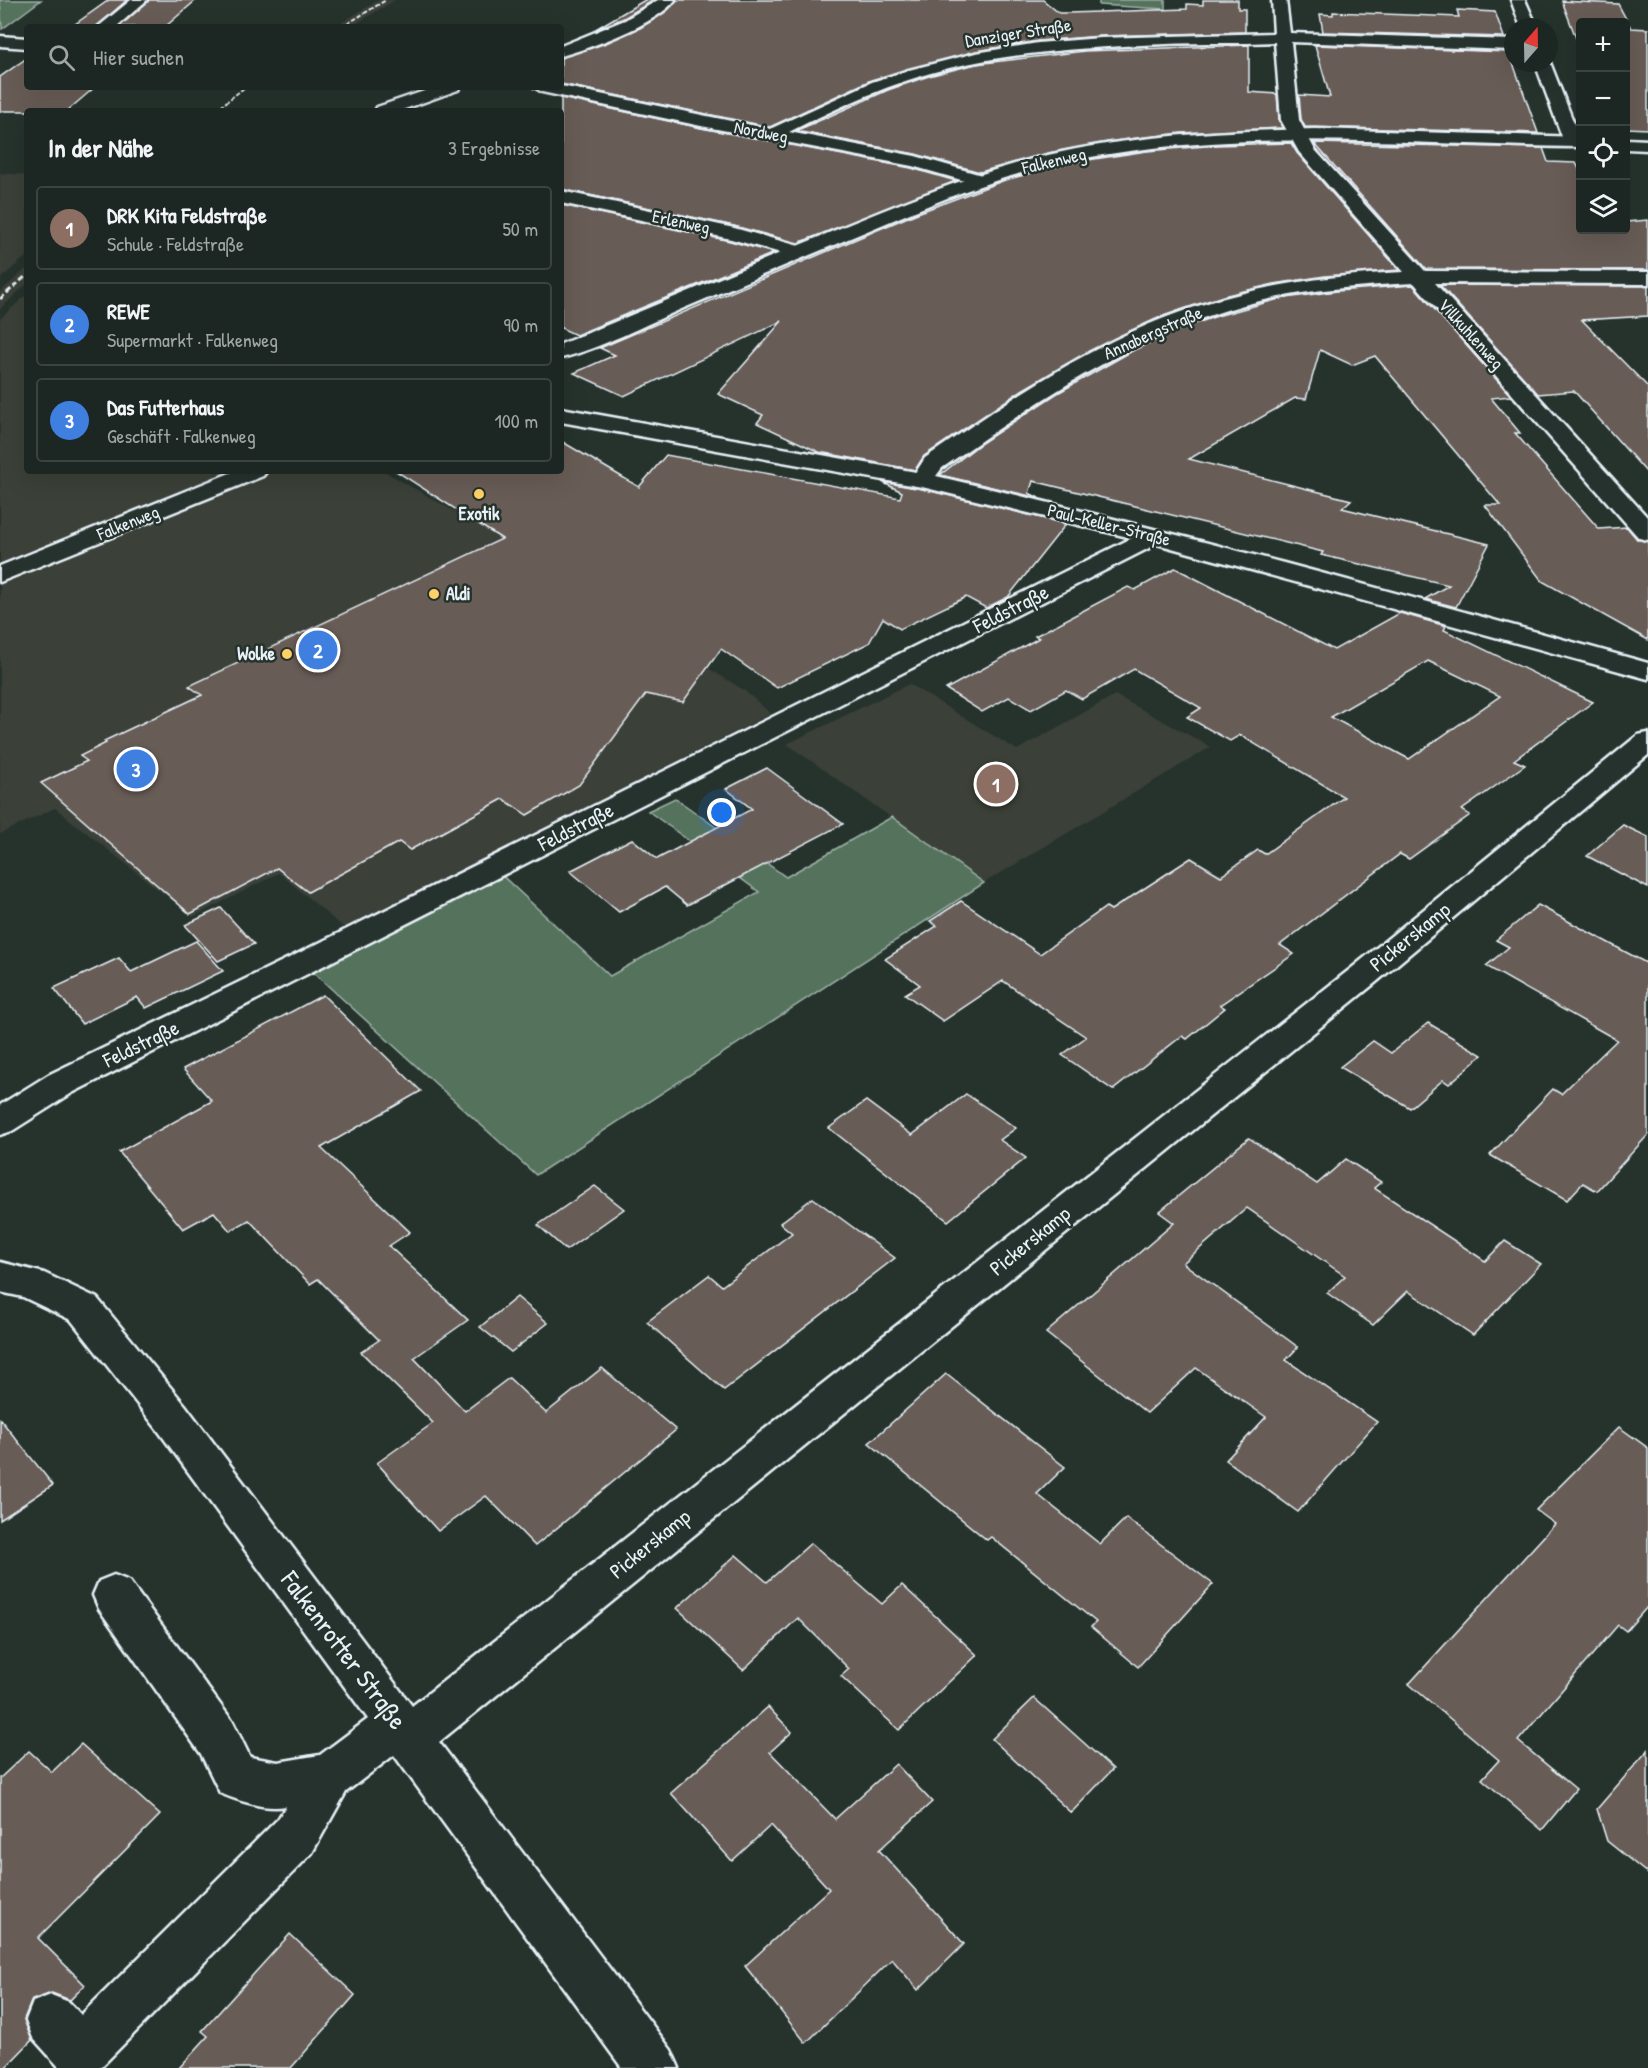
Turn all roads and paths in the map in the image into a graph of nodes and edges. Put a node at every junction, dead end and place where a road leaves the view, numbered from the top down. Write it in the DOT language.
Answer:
graph roads {
  1 [pos="140,0"];
  2 [pos="668,0"];
  3 [pos="1279,0"];
  4 [pos="1518,0"];
  5 [pos="1525,18"];
  6 [pos="110,24"];
  7 [pos="1282,37"];
  8 [pos="0,41"];
  9 [pos="24,43"];
  10 [pos="1504,45"];
  11 [pos="564,50"];
  12 [pos="1547,72"];
  13 [pos="443,90"];
  14 [pos="557,90"];
  15 [pos="392,108"];
  16 [pos="1298,132"];
  17 [pos="773,134"];
  18 [pos="1576,140"];
  19 [pos="1576,142"];
  20 [pos="1630,144"];
  21 [pos="1648,145"];
  22 [pos="979,180"];
  23 [pos="564,198"];
  24 [pos="799,252"];
  25 [pos="1421,277"];
  26 [pos="1648,278"];
  27 [pos="564,351"];
  28 [pos="564,416"];
  29 [pos="248,474"];
  30 [pos="922,480"];
  31 [pos="1648,533"];
  32 [pos="1155,536"];
  33 [pos="0,575"];
  34 [pos="1648,671"];
  35 [pos="1648,741"];
  36 [pos="0,1122"];
  37 [pos="0,1277"];
  38 [pos="114,1595"];
  39 [pos="404,1730"];
  40 [pos="330,1776"];
  41 [pos="51,2020"];
  42 [pos="653,2068"];
  1 -- 6 [label="street"];
  2 -- 11 [label="street"];
  3 -- 7 [label="street, Villkuhlenweg"];
  4 -- 5 [label="street"];
  7 -- 10 [label="street, Danziger Straße"];
  7 -- 16 [label="street, Villkuhlenweg"];
  7 -- 17 [label="street, Danziger Straße"];
  8 -- 9 [label="street"];
  12 -- 18 [label="street"];
  13 -- 15 [label="street"];
  14 -- 17 [label="street, Nordweg"];
  16 -- 19 [label="street, Falkenweg"];
  16 -- 22 [label="street, Falkenweg"];
  16 -- 25 [label="street, Villkuhlenweg"];
  17 -- 22 [label="street, Nordweg"];
  20 -- 21 [label="street"];
  22 -- 24 [label="street, Falkenweg"];
  23 -- 24 [label="street, Erlenweg"];
  24 -- 27 [label="street, Falkenweg"];
  25 -- 26 [label="street, Annabergstraße"];
  25 -- 30 [label="street, Annabergstraße"];
  25 -- 31 [label="street, Villkuhlenweg"];
  28 -- 30 [label="street, Paul-Keller-Straße"];
  29 -- 33 [label="street, Falkenweg"];
  30 -- 32 [label="street, Paul-Keller-Straße"];
  32 -- 34 [label="street, Paul-Keller-Straße"];
  32 -- 36 [label="street, Feldstraße"];
  35 -- 39 [label="street, Pickerskamp"];
  37 -- 39 [label="street, Falkenrotter Straße"];
  38 -- 40 [label="street"];
  39 -- 40 [label="street, Pickerskamp"];
  39 -- 42 [label="street, Falkenrotter Straße"];
  40 -- 41 [label="street"];
}
